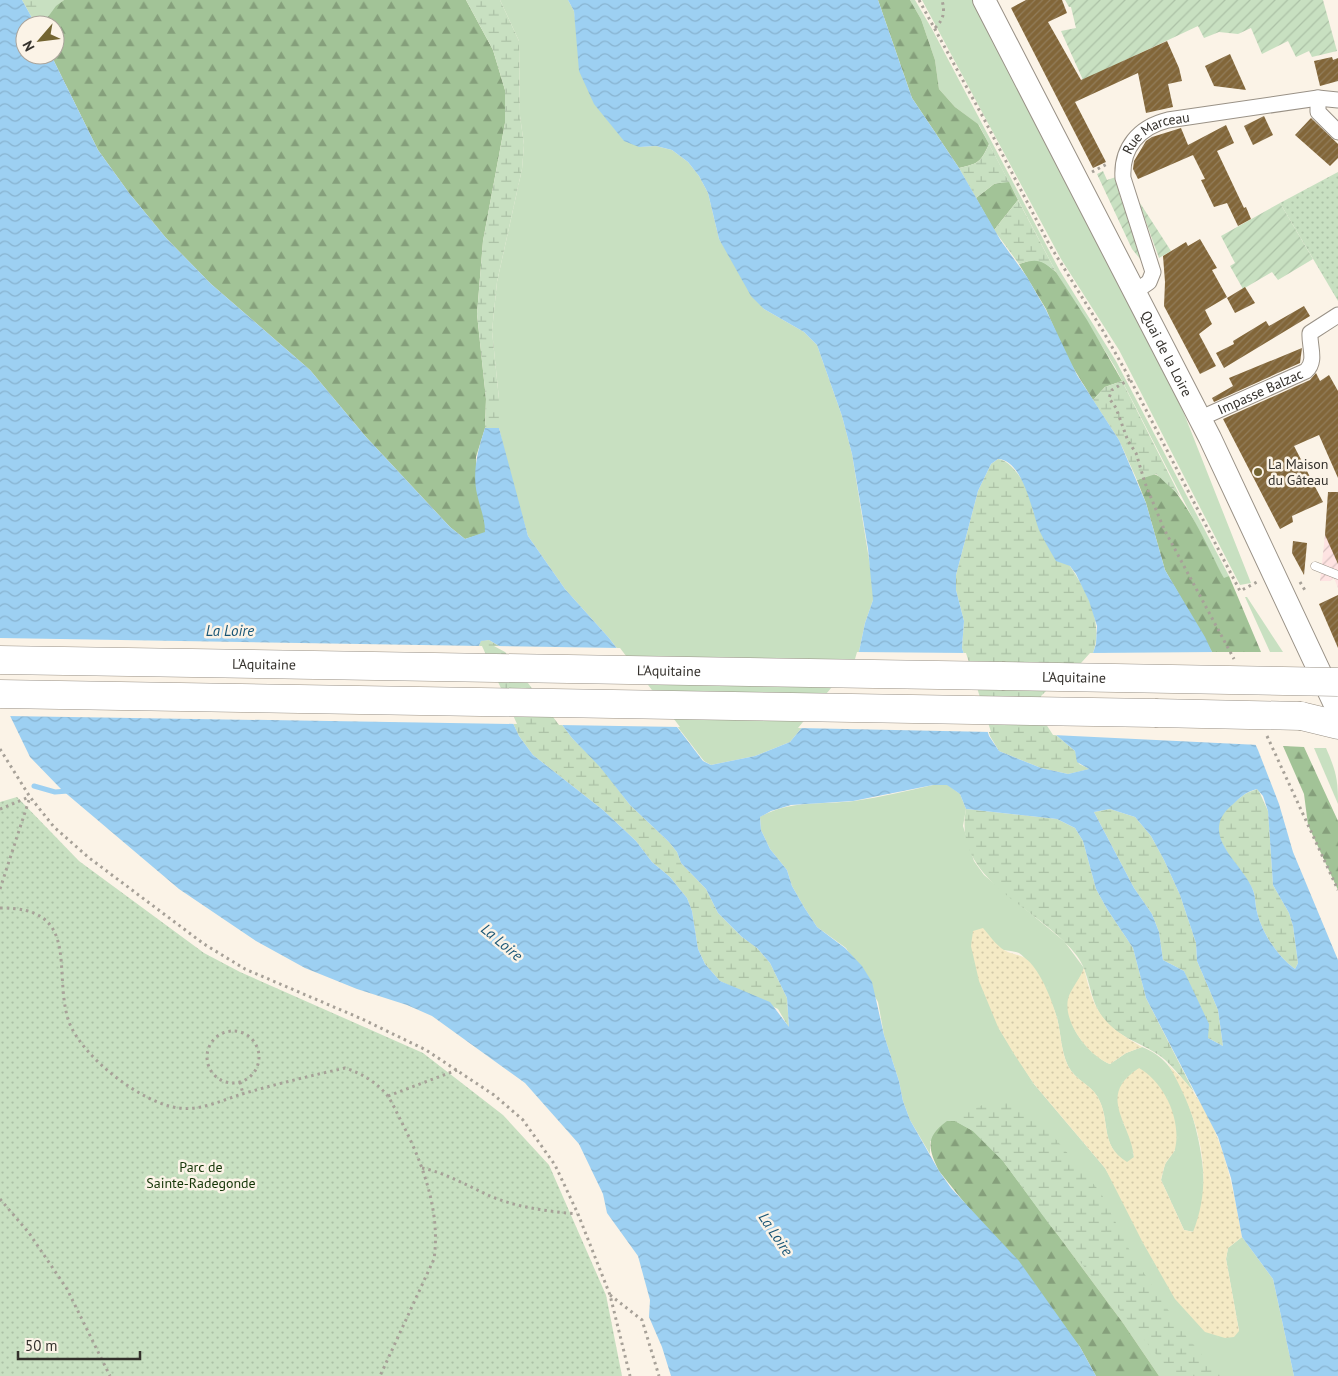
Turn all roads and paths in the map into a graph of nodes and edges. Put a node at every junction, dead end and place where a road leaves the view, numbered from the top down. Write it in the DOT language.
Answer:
graph roads {
  1 [pos="919,0"];
  2 [pos="942,0"];
  3 [pos="984,0"];
  4 [pos="935,28"];
  5 [pos="1318,98"];
  6 [pos="1338,100"];
  7 [pos="1338,132"];
  8 [pos="1124,162"];
  9 [pos="1078,181"];
  10 [pos="1136,291"];
  11 [pos="1338,315"];
  12 [pos="1130,380"];
  13 [pos="1201,418"];
  14 [pos="1315,566"];
  15 [pos="1338,575"];
  16 [pos="1240,591"];
  17 [pos="0,660"];
  18 [pos="1237,666"];
  19 [pos="1338,682"];
  20 [pos="0,694"];
  21 [pos="1338,711"];
  22 [pos="1301,716"];
  23 [pos="1338,716"];
  24 [pos="1338,725"];
  25 [pos="1267,734"];
  26 [pos="0,749"];
  27 [pos="30,797"];
  28 [pos="0,810"];
  29 [pos="0,889"];
  30 [pos="1338,890"];
  31 [pos="0,908"];
  32 [pos="457,1070"];
  33 [pos="240,1082"];
  34 [pos="243,1094"];
  35 [pos="388,1096"];
  36 [pos="422,1168"];
  37 [pos="0,1199"];
  38 [pos="578,1214"];
  39 [pos="610,1295"];
  40 [pos="110,1376"];
  41 [pos="380,1376"];
  42 [pos="630,1376"];
  43 [pos="659,1376"];
  1 -- 4 [label="path"];
  2 -- 4 [label="path"];
  3 -- 9 [label="main road, Quai de la Loire"];
  4 -- 12 [label="path"];
  5 -- 6 [label="street, Rue Marceau"];
  5 -- 7 [label="street"];
  5 -- 8 [label="street, Rue Marceau"];
  8 -- 9 [label="path"];
  8 -- 10 [label="street, Rue Marceau"];
  9 -- 10 [label="main road, Quai de la Loire"];
  10 -- 13 [label="main road, Quai de la Loire"];
  11 -- 13 [label="street, Impasse Balzac"];
  12 -- 16 [label="path"];
  12 -- 18 [label="path"];
  13 -- 21 [label="main road, Quai de la Loire"];
  14 -- 15 [label="lane"];
  17 -- 19 [label="highway, L'Aquitaine, bridge"];
  20 -- 22 [label="highway, bridge"];
  22 -- 23 [label="highway"];
  22 -- 24 [label="highway"];
  25 -- 30 [label="path"];
  26 -- 27 [label="path"];
  27 -- 28 [label="path"];
  27 -- 29 [label="path"];
  27 -- 32 [label="path"];
  31 -- 34 [label="path"];
  32 -- 35 [label="path"];
  32 -- 38 [label="path"];
  33 -- 33 [label="path"];
  33 -- 34 [label="path"];
  34 -- 35 [label="path"];
  35 -- 36 [label="path"];
  36 -- 38 [label="path"];
  36 -- 41 [label="path"];
  37 -- 40 [label="path"];
  38 -- 39 [label="path"];
  39 -- 42 [label="path"];
  39 -- 43 [label="path"];
}
